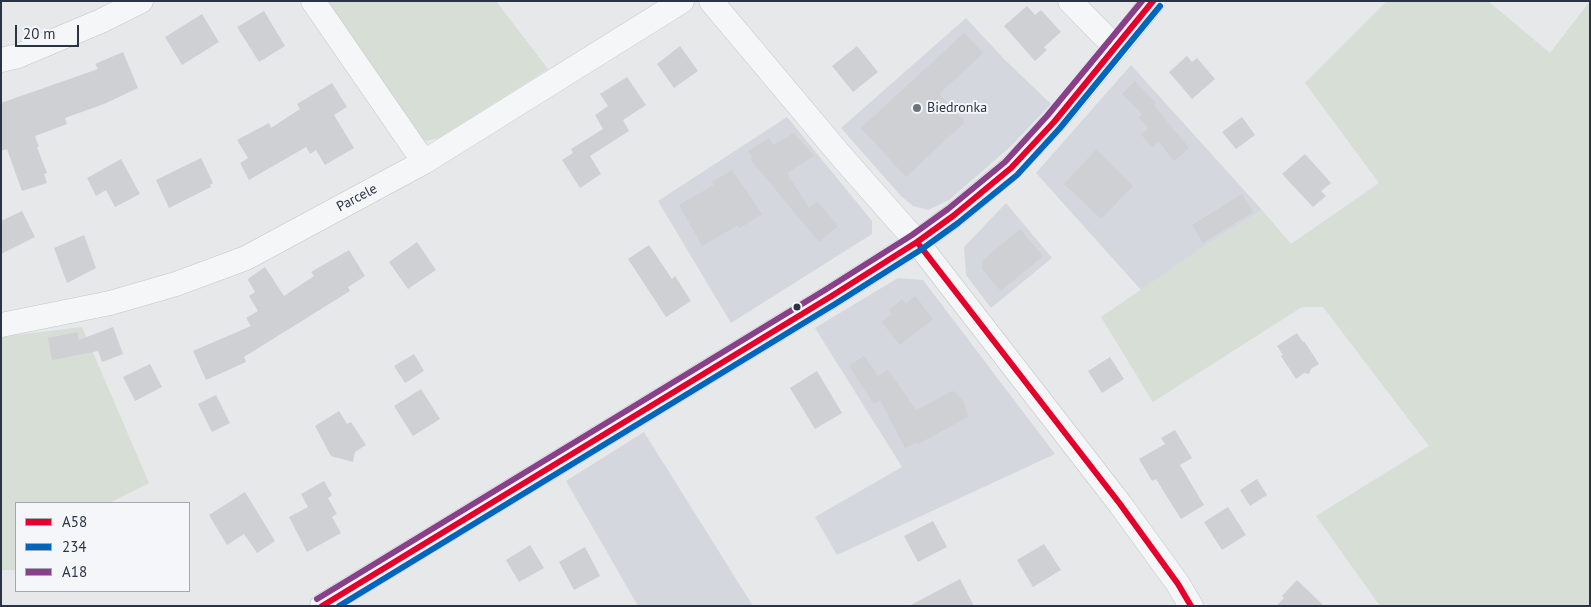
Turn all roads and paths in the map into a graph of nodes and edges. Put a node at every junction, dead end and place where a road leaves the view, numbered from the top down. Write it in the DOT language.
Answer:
graph roads {
  1 [pos="141,1"];
  2 [pos="312,1"];
  3 [pos="682,1"];
  4 [pos="711,1"];
  5 [pos="1070,1"];
  6 [pos="1153,1"];
  7 [pos="1116,48"];
  8 [pos="1,60"];
  9 [pos="424,162"];
  10 [pos="917,242"];
  11 [pos="1,325"];
  12 [pos="322,606"];
  13 [pos="1191,606"];
  1 -- 8 [label="street"];
  2 -- 9 [label="street"];
  3 -- 9 [label="street, Parcele"];
  4 -- 10 [label="street"];
  5 -- 7 [label="street"];
  6 -- 7 [label="street"];
  7 -- 10 [label="street"];
  9 -- 11 [label="street, Parcele"];
  10 -- 12 [label="street"];
  10 -- 13 [label="street"];
}
